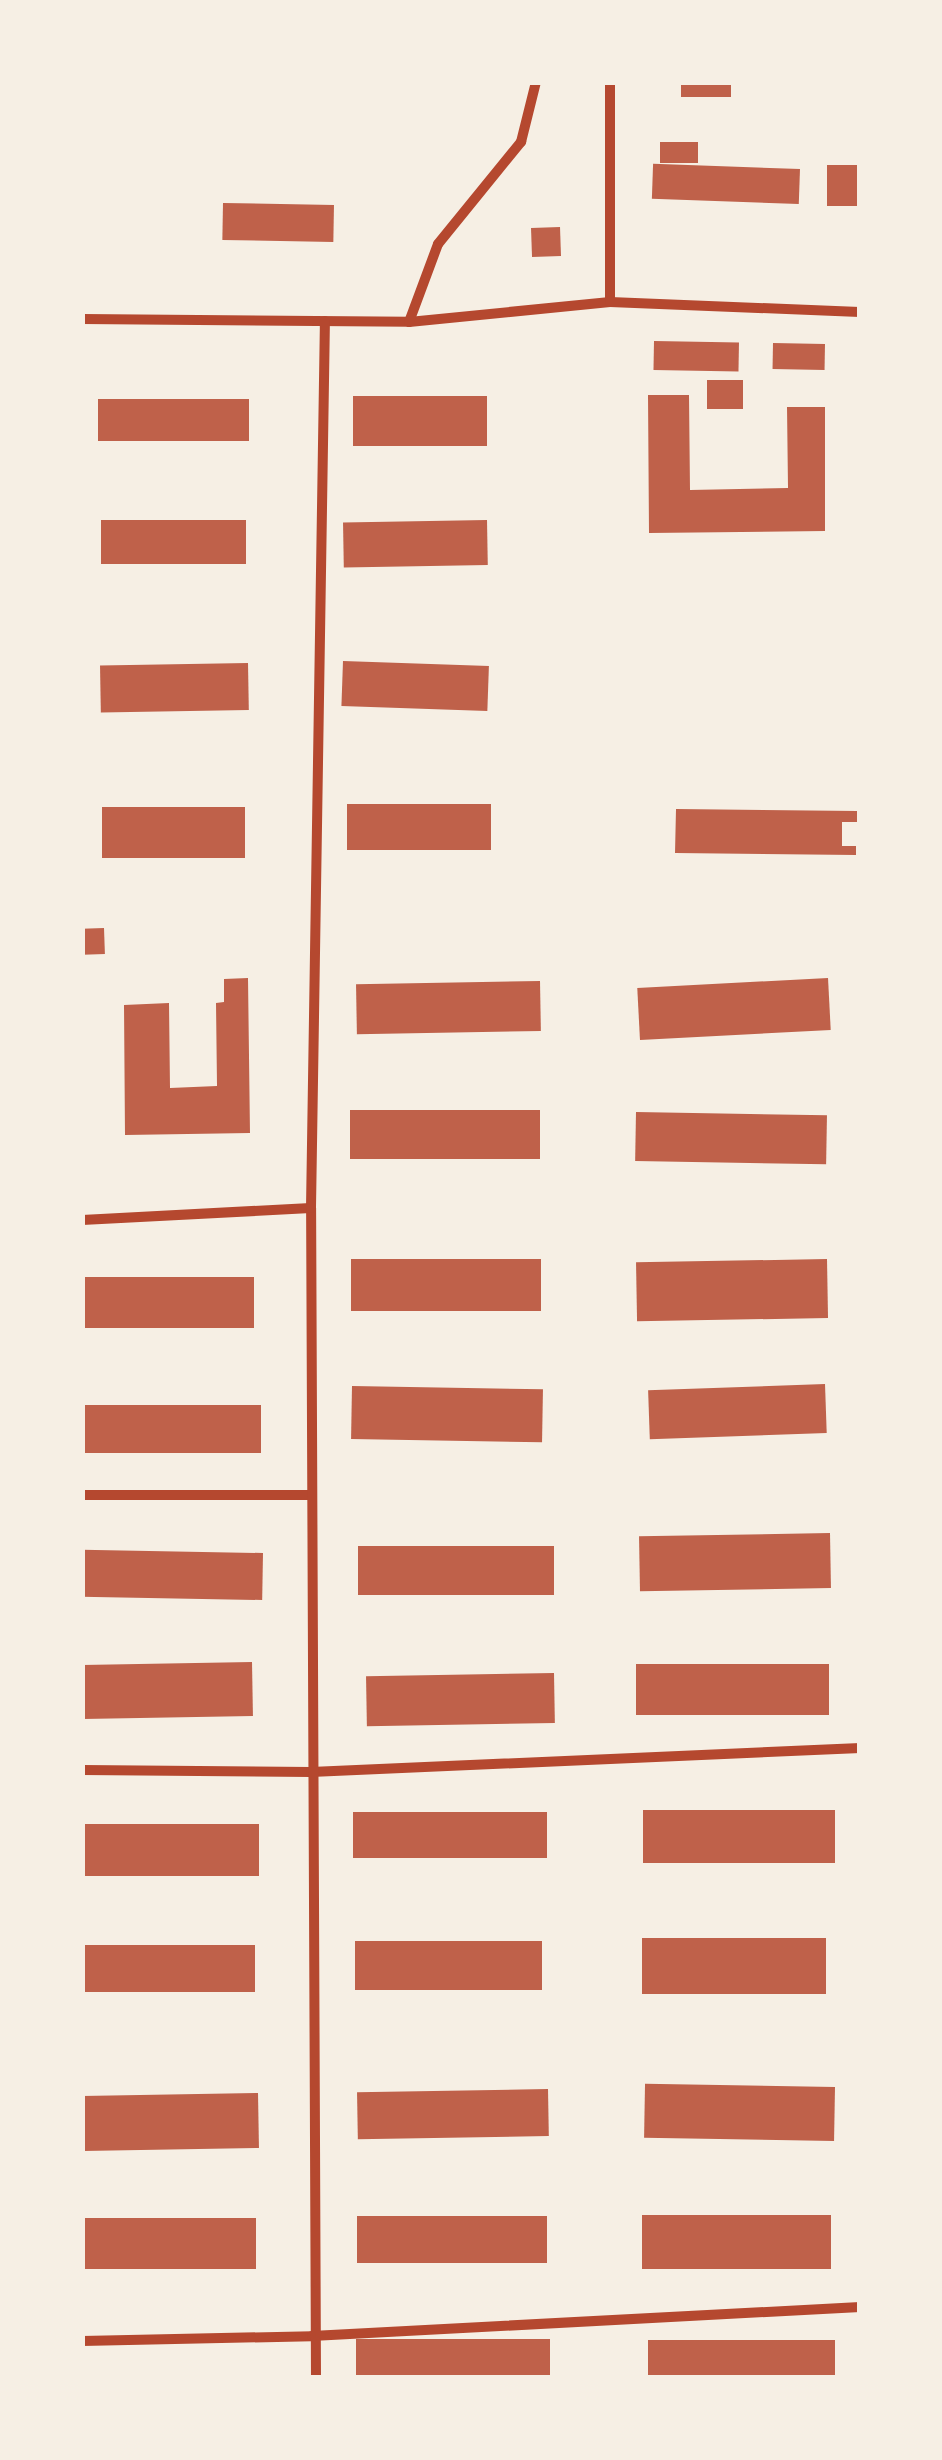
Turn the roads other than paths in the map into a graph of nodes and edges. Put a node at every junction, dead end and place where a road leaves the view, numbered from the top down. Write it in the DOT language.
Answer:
graph roads {
  1 [pos="536,82"];
  2 [pos="610,82"];
  3 [pos="610,302"];
  4 [pos="860,312"];
  5 [pos="82,320"];
  6 [pos="325,321"];
  7 [pos="408,322"];
  8 [pos="311,1208"];
  9 [pos="82,1220"];
  10 [pos="82,1495"];
  11 [pos="311,1495"];
  12 [pos="860,1748"];
  13 [pos="82,1770"];
  14 [pos="311,1772"];
  15 [pos="860,2306"];
  16 [pos="312,2336"];
  17 [pos="82,2341"];
  18 [pos="316,2378"];
  1 -- 7 [label="street"];
  2 -- 3 [label="street"];
  3 -- 4 [label="street"];
  3 -- 7 [label="street"];
  5 -- 6 [label="street"];
  6 -- 7 [label="street"];
  6 -- 8 [label="street"];
  8 -- 9 [label="street"];
  8 -- 11 [label="street"];
  10 -- 11 [label="street"];
  11 -- 14 [label="street"];
  12 -- 14 [label="street"];
  13 -- 14 [label="street"];
  14 -- 16 [label="street"];
  15 -- 16 [label="street"];
  16 -- 17 [label="street"];
  16 -- 18 [label="street"];
}
